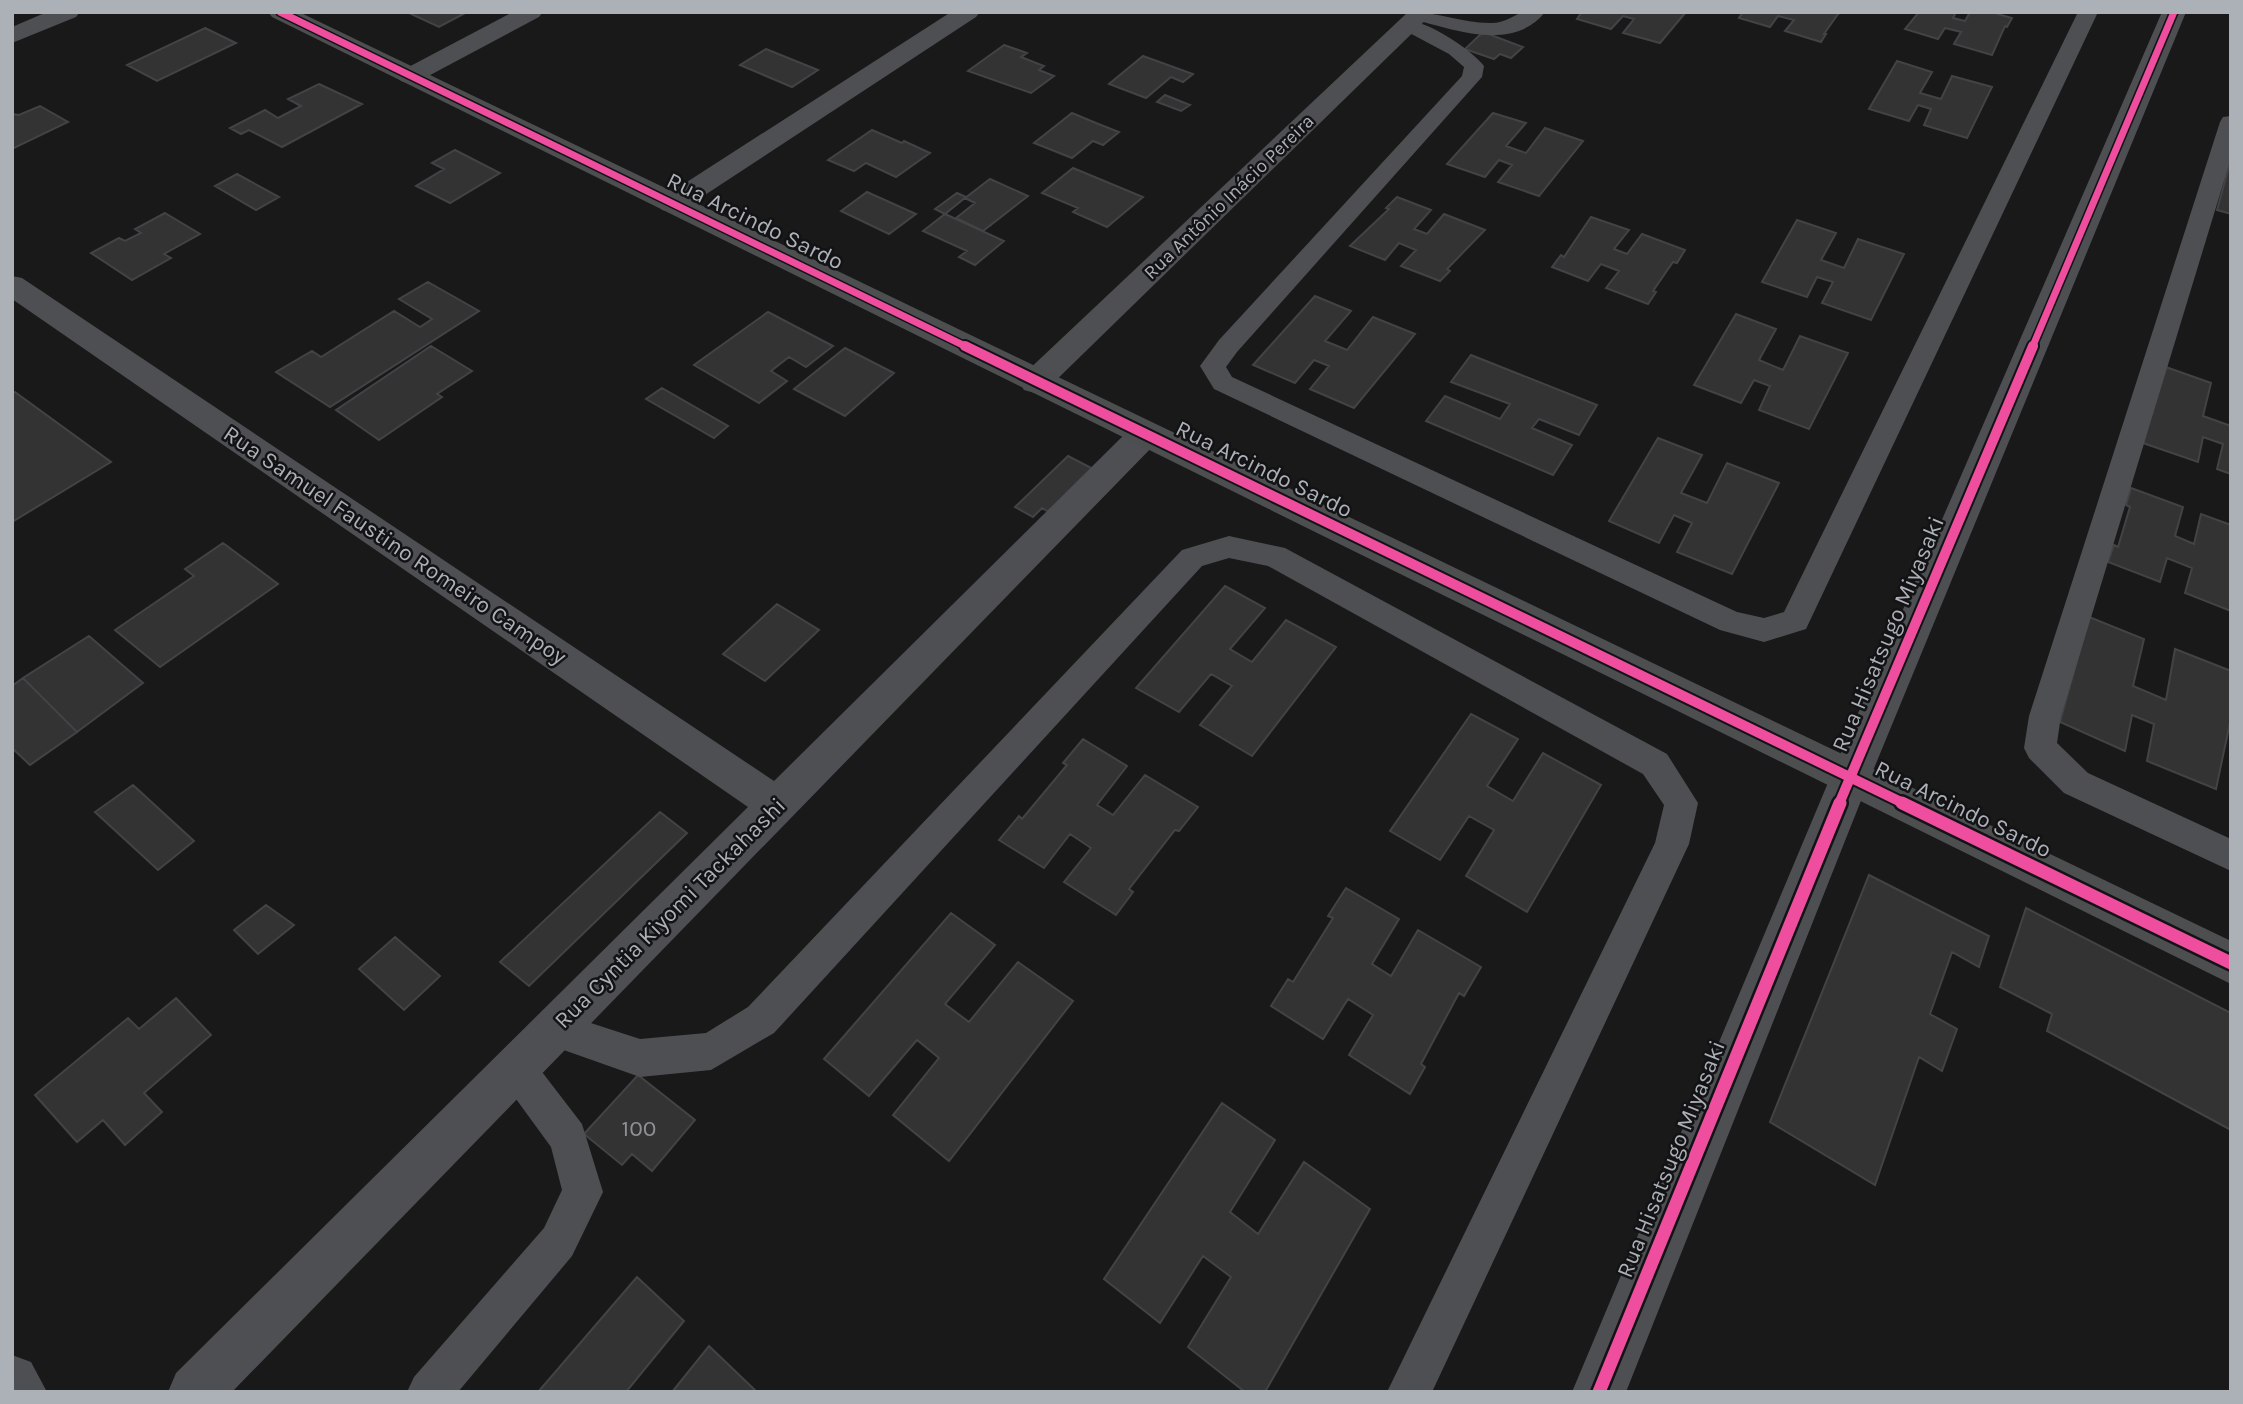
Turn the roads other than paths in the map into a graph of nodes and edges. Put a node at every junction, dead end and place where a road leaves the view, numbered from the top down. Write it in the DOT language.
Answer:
graph roads {
  1 [pos="68,12"];
  2 [pos="280,12"];
  3 [pos="531,12"];
  4 [pos="968,12"];
  5 [pos="1535,12"];
  6 [pos="2088,12"];
  7 [pos="2174,12"];
  8 [pos="1417,17"];
  9 [pos="12,36"];
  10 [pos="410,76"];
  11 [pos="2231,122"];
  12 [pos="672,204"];
  13 [pos="12,285"];
  14 [pos="1035,382"];
  15 [pos="1145,435"];
  16 [pos="1850,778"];
  17 [pos="778,805"];
  18 [pos="2231,856"];
  19 [pos="2231,963"];
  20 [pos="554,1030"];
  21 [pos="516,1068"];
  22 [pos="12,1381"];
  23 [pos="20,1392"];
  24 [pos="195,1392"];
  25 [pos="429,1392"];
  26 [pos="1409,1392"];
  27 [pos="1599,1392"];
  1 -- 9 [label="street"];
  2 -- 10 [label="street, Rua Arcindo Sardo"];
  3 -- 10 [label="street"];
  4 -- 12 [label="street"];
  5 -- 8 [label="lane"];
  6 -- 8 [label="lane"];
  7 -- 16 [label="street, Rua Hisatsugo Miyasaki"];
  8 -- 14 [label="street, Rua Antônio Inácio Pereira"];
  10 -- 12 [label="street, Rua Arcindo Sardo"];
  11 -- 18 [label="lane"];
  12 -- 14 [label="street, Rua Arcindo Sardo"];
  13 -- 17 [label="street, Rua Samuel Faustino Romeiro Campoy"];
  14 -- 15 [label="street, Rua Arcindo Sardo"];
  15 -- 16 [label="street, Rua Arcindo Sardo"];
  15 -- 17 [label="street, Rua Cyntia Kiyomi Tackahashi"];
  16 -- 19 [label="street, Rua Arcindo Sardo"];
  16 -- 27 [label="street, Rua Hisatsugo Miyasaki"];
  17 -- 20 [label="street, Rua Cyntia Kiyomi Tackahashi"];
  20 -- 21 [label="street, Rua Cyntia Kiyomi Tackahashi"];
  20 -- 26 [label="lane"];
  21 -- 24 [label="street, Rua Cyntia Kiyomi Tackahashi"];
  21 -- 25 [label="lane"];
  22 -- 23 [label="street"];
}
